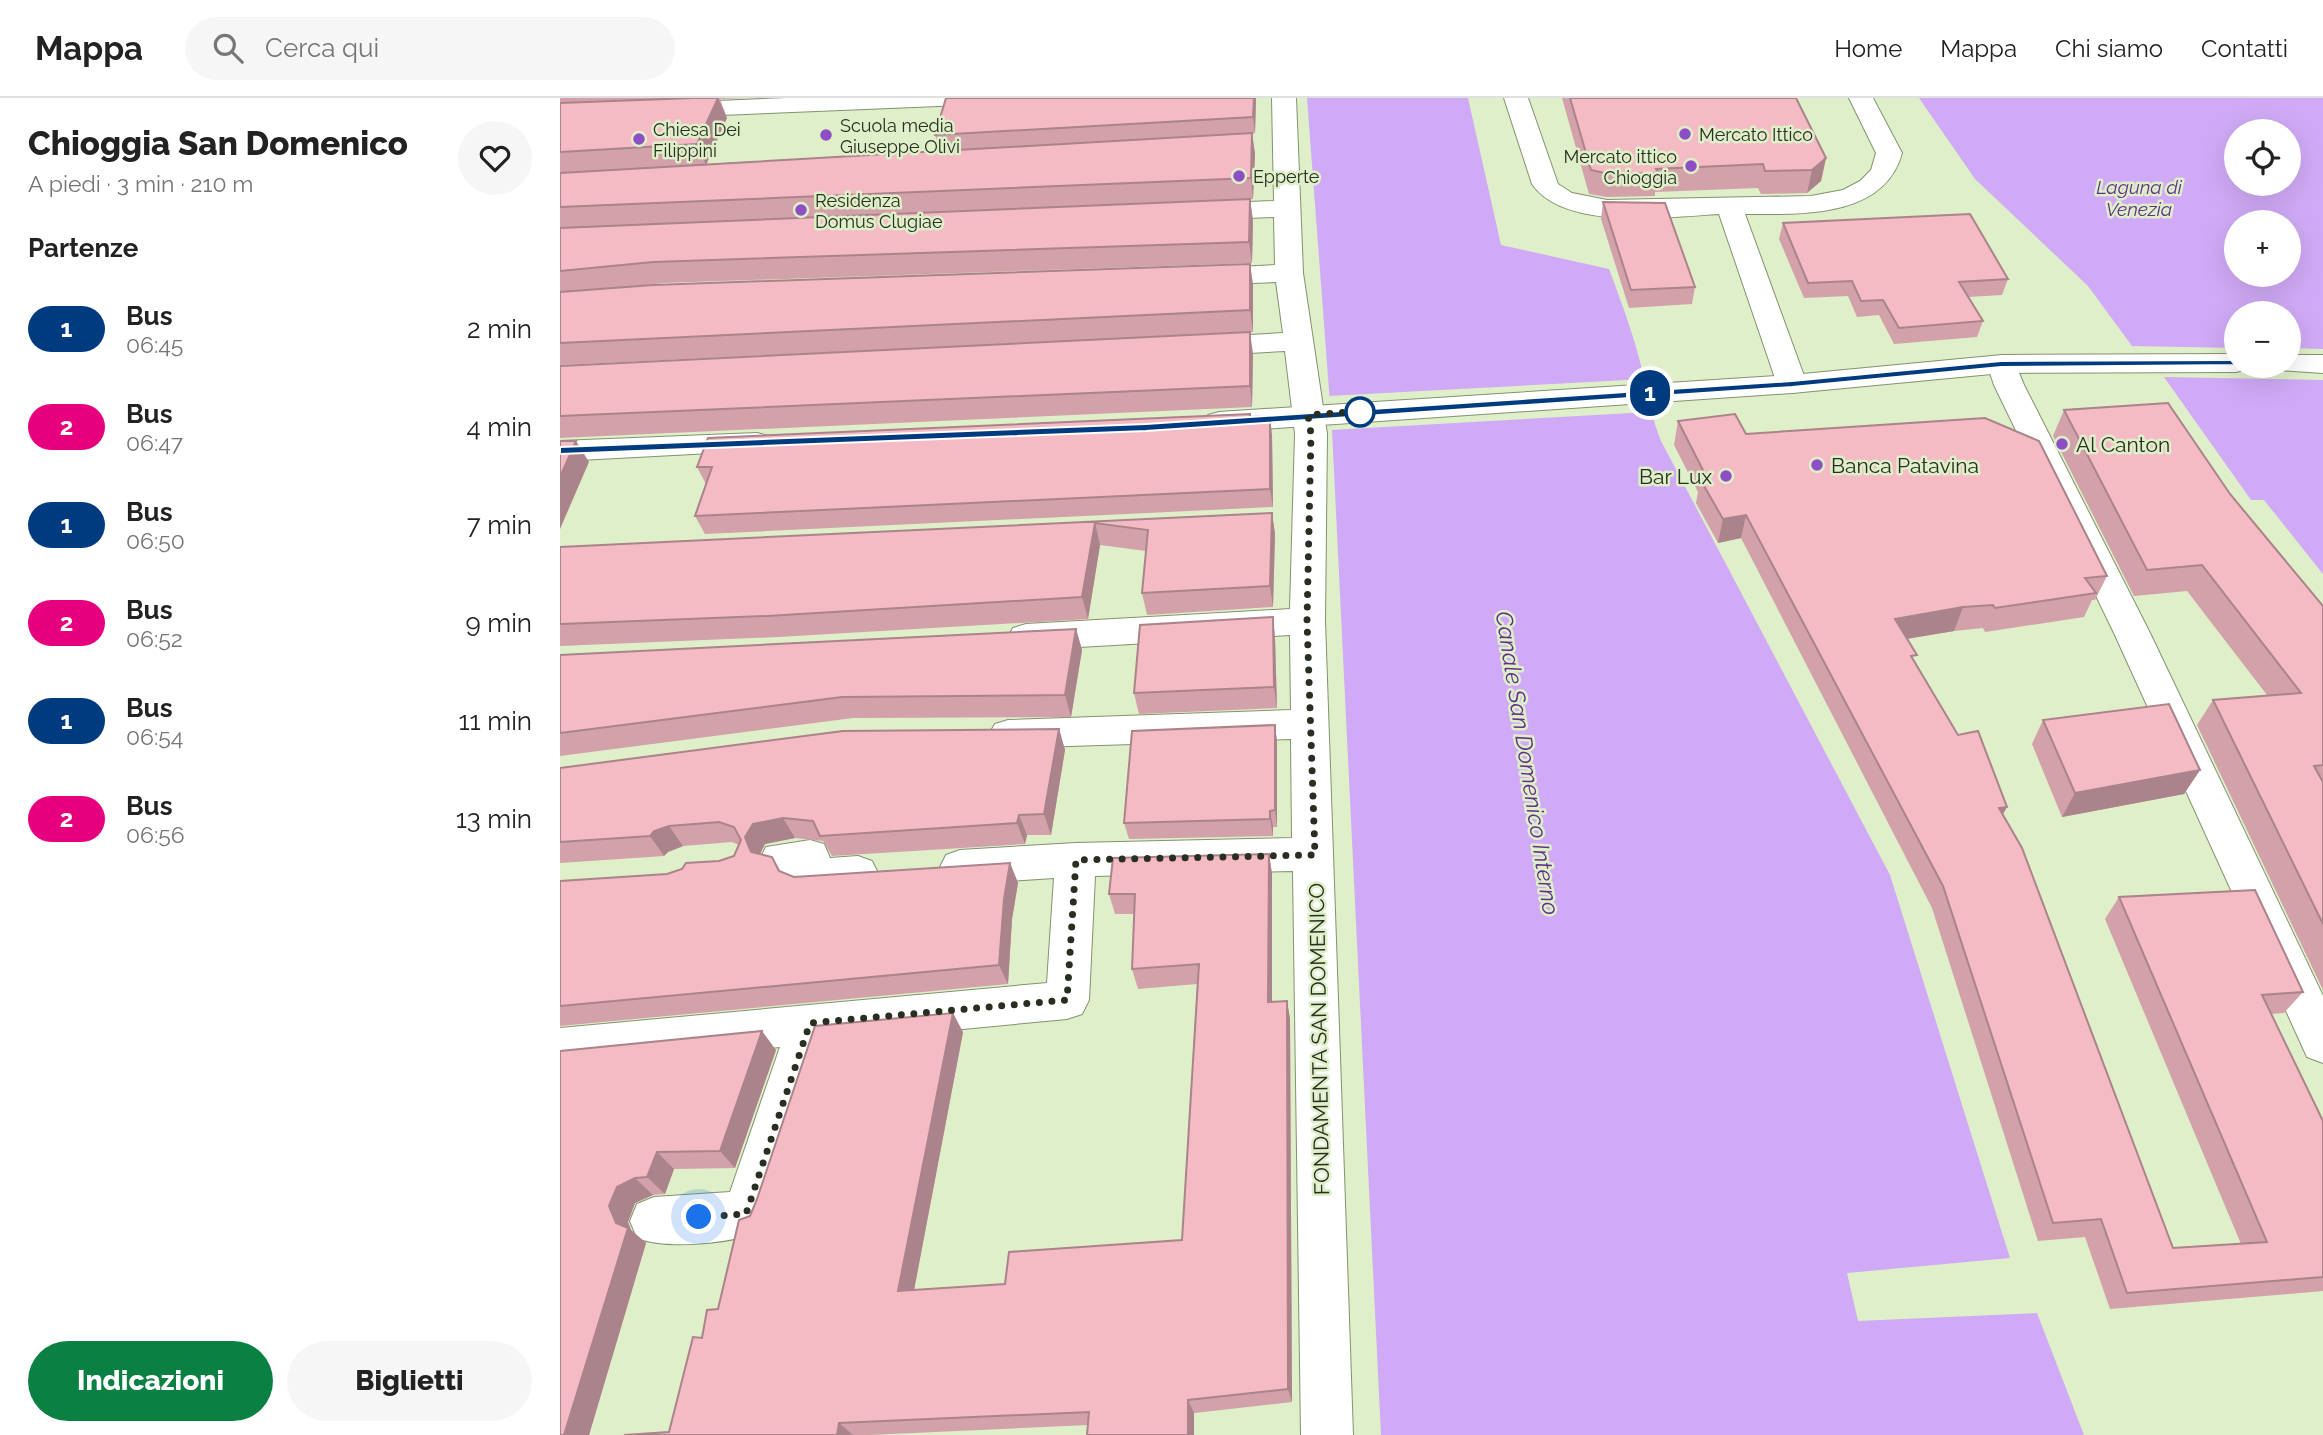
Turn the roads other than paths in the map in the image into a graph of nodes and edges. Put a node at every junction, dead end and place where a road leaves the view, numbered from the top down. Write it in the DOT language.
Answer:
graph roads {
  1 [pos="963,98"];
  2 [pos="1284,98"];
  3 [pos="1516,98"];
  4 [pos="1861,98"];
  5 [pos="641,111"];
  6 [pos="1729,206"];
  7 [pos="1287,208"];
  8 [pos="1178,213"];
  9 [pos="1289,274"];
  10 [pos="1168,278"];
  11 [pos="1297,341"];
  12 [pos="1172,348"];
  13 [pos="2224,363"];
  14 [pos="2001,364"];
  15 [pos="2301,364"];
  16 [pos="2323,364"];
  17 [pos="1792,384"];
  18 [pos="1317,414"];
  19 [pos="1186,424"];
  20 [pos="783,442"];
  21 [pos="560,451"];
  22 [pos="1307,621"];
  23 [pos="995,639"];
  24 [pos="1310,724"];
  25 [pos="972,734"];
  26 [pos="1315,855"];
  27 [pos="780,859"];
  28 [pos="1076,860"];
  29 [pos="810,1023"];
  30 [pos="2323,1043"];
  31 [pos="560,1048"];
  32 [pos="654,1221"];
  33 [pos="1327,1435"];
  1 -- 5 [label="street"];
  2 -- 7 [label="street, FONDAMENTA SAN DOMENICO"];
  3 -- 6 [label="street"];
  4 -- 6 [label="street"];
  6 -- 17 [label="street"];
  7 -- 8 [label="street"];
  7 -- 9 [label="street, FONDAMENTA SAN DOMENICO"];
  9 -- 10 [label="street"];
  9 -- 11 [label="street, FONDAMENTA SAN DOMENICO"];
  11 -- 12 [label="street"];
  11 -- 18 [label="street, FONDAMENTA SAN DOMENICO"];
  13 -- 14 [label="street"];
  14 -- 17 [label="street"];
  14 -- 30 [label="street"];
  15 -- 16 [label="street"];
  17 -- 18 [label="street"];
  18 -- 19 [label="street"];
  18 -- 22 [label="street, FONDAMENTA SAN DOMENICO"];
  20 -- 21 [label="street"];
  22 -- 23 [label="street"];
  22 -- 24 [label="street, FONDAMENTA SAN DOMENICO"];
  24 -- 25 [label="street"];
  24 -- 26 [label="street, FONDAMENTA SAN DOMENICO"];
  26 -- 28 [label="street"];
  26 -- 33 [label="street, FONDAMENTA SAN DOMENICO"];
  27 -- 28 [label="street"];
  28 -- 29 [label="street"];
  29 -- 31 [label="street"];
  29 -- 32 [label="street"];
}
